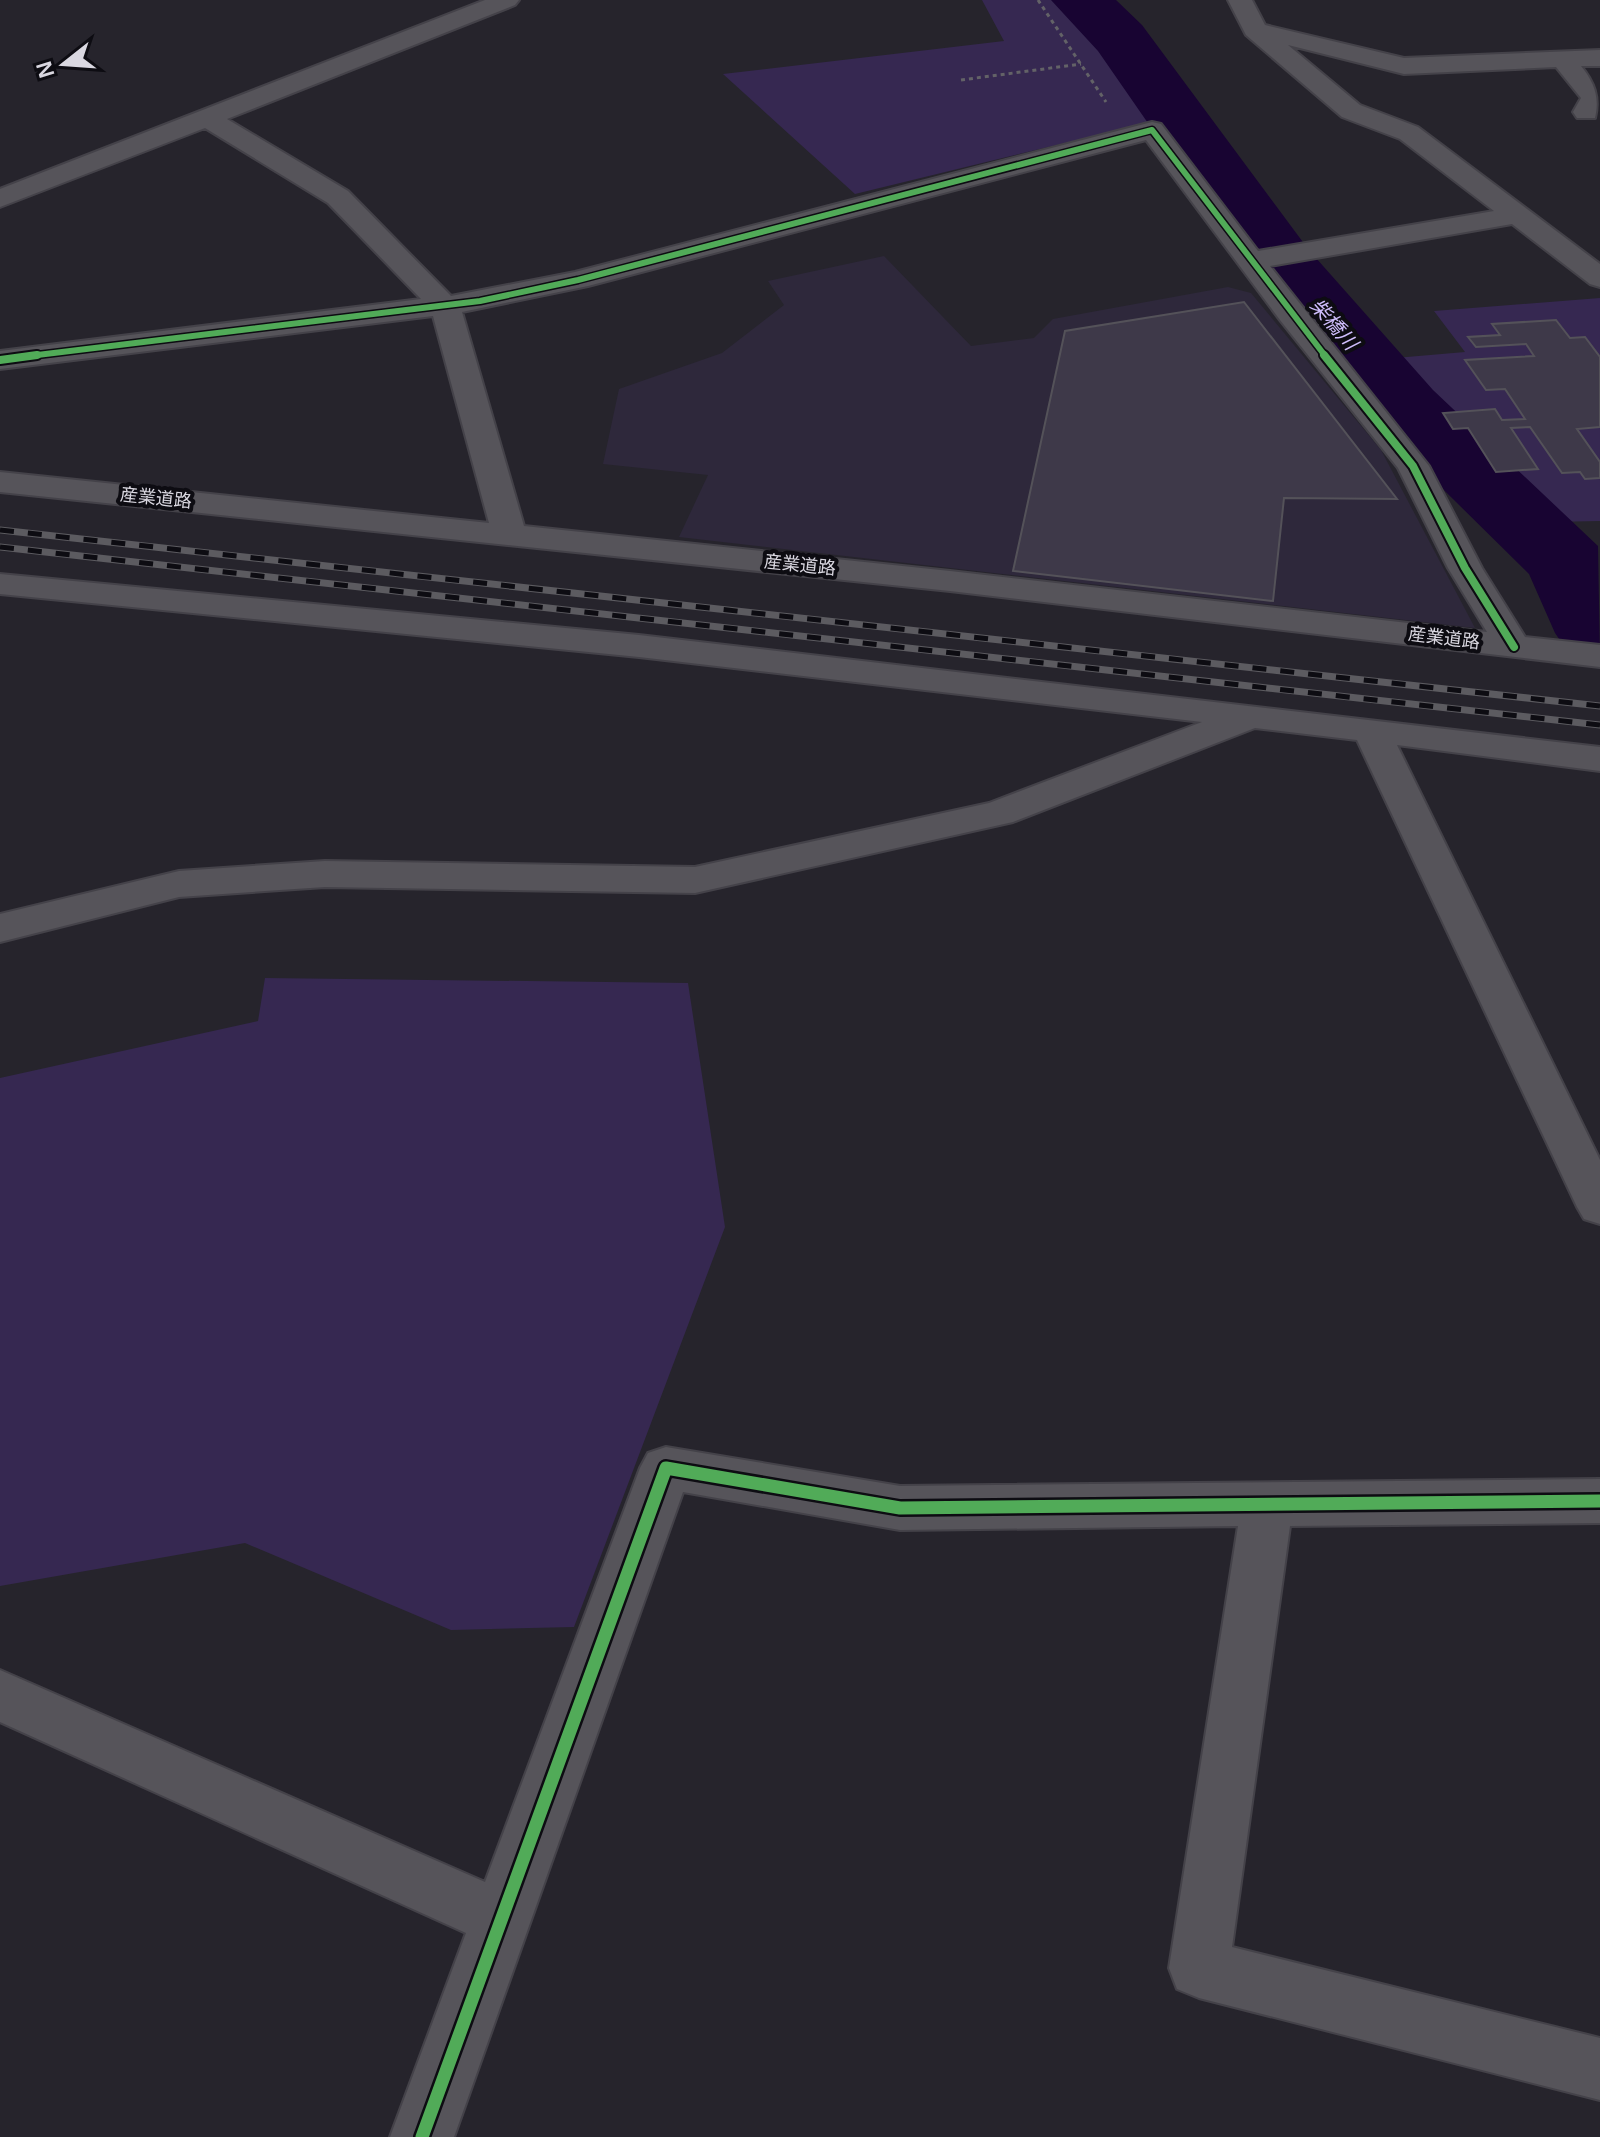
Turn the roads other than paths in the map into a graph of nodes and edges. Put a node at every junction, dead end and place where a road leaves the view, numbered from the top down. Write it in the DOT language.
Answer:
graph roads {
  1 [pos="507,0"];
  2 [pos="1240,0"];
  3 [pos="1255,30"];
  4 [pos="1600,58"];
  5 [pos="1562,59"];
  6 [pos="1586,112"];
  7 [pos="209,119"];
  8 [pos="0,199"];
  9 [pos="1517,215"];
  10 [pos="1251,261"];
  11 [pos="1600,278"];
  12 [pos="445,307"];
  13 [pos="0,360"];
  14 [pos="0,482"];
  15 [pos="509,535"];
  16 [pos="0,584"];
  17 [pos="1514,647"];
  18 [pos="1600,656"];
  19 [pos="1252,716"];
  20 [pos="1371,731"];
  21 [pos="1600,759"];
  22 [pos="0,928"];
  23 [pos="1600,1207"];
  24 [pos="1600,1501"];
  25 [pos="1267,1505"];
  26 [pos="0,1695"];
  27 [pos="502,1919"];
  28 [pos="1600,2069"];
  29 [pos="422,2137"];
  1 -- 7 [label="street"];
  2 -- 3 [label="street"];
  3 -- 5 [label="street"];
  3 -- 9 [label="street"];
  4 -- 5 [label="street"];
  5 -- 6 [label="street"];
  7 -- 8 [label="street"];
  7 -- 12 [label="street"];
  9 -- 10 [label="street"];
  9 -- 11 [label="street"];
  10 -- 12 [label="street"];
  10 -- 17 [label="street"];
  12 -- 13 [label="street"];
  12 -- 15 [label="street"];
  14 -- 15 [label="street, 産業道路"];
  15 -- 17 [label="street, 産業道路"];
  16 -- 19 [label="street"];
  17 -- 18 [label="street, 産業道路"];
  19 -- 20 [label="street"];
  19 -- 22 [label="street"];
  20 -- 21 [label="street"];
  20 -- 23 [label="street"];
  24 -- 25 [label="street"];
  25 -- 27 [label="street"];
  25 -- 28 [label="street"];
  26 -- 27 [label="street"];
  27 -- 29 [label="street"];
}
